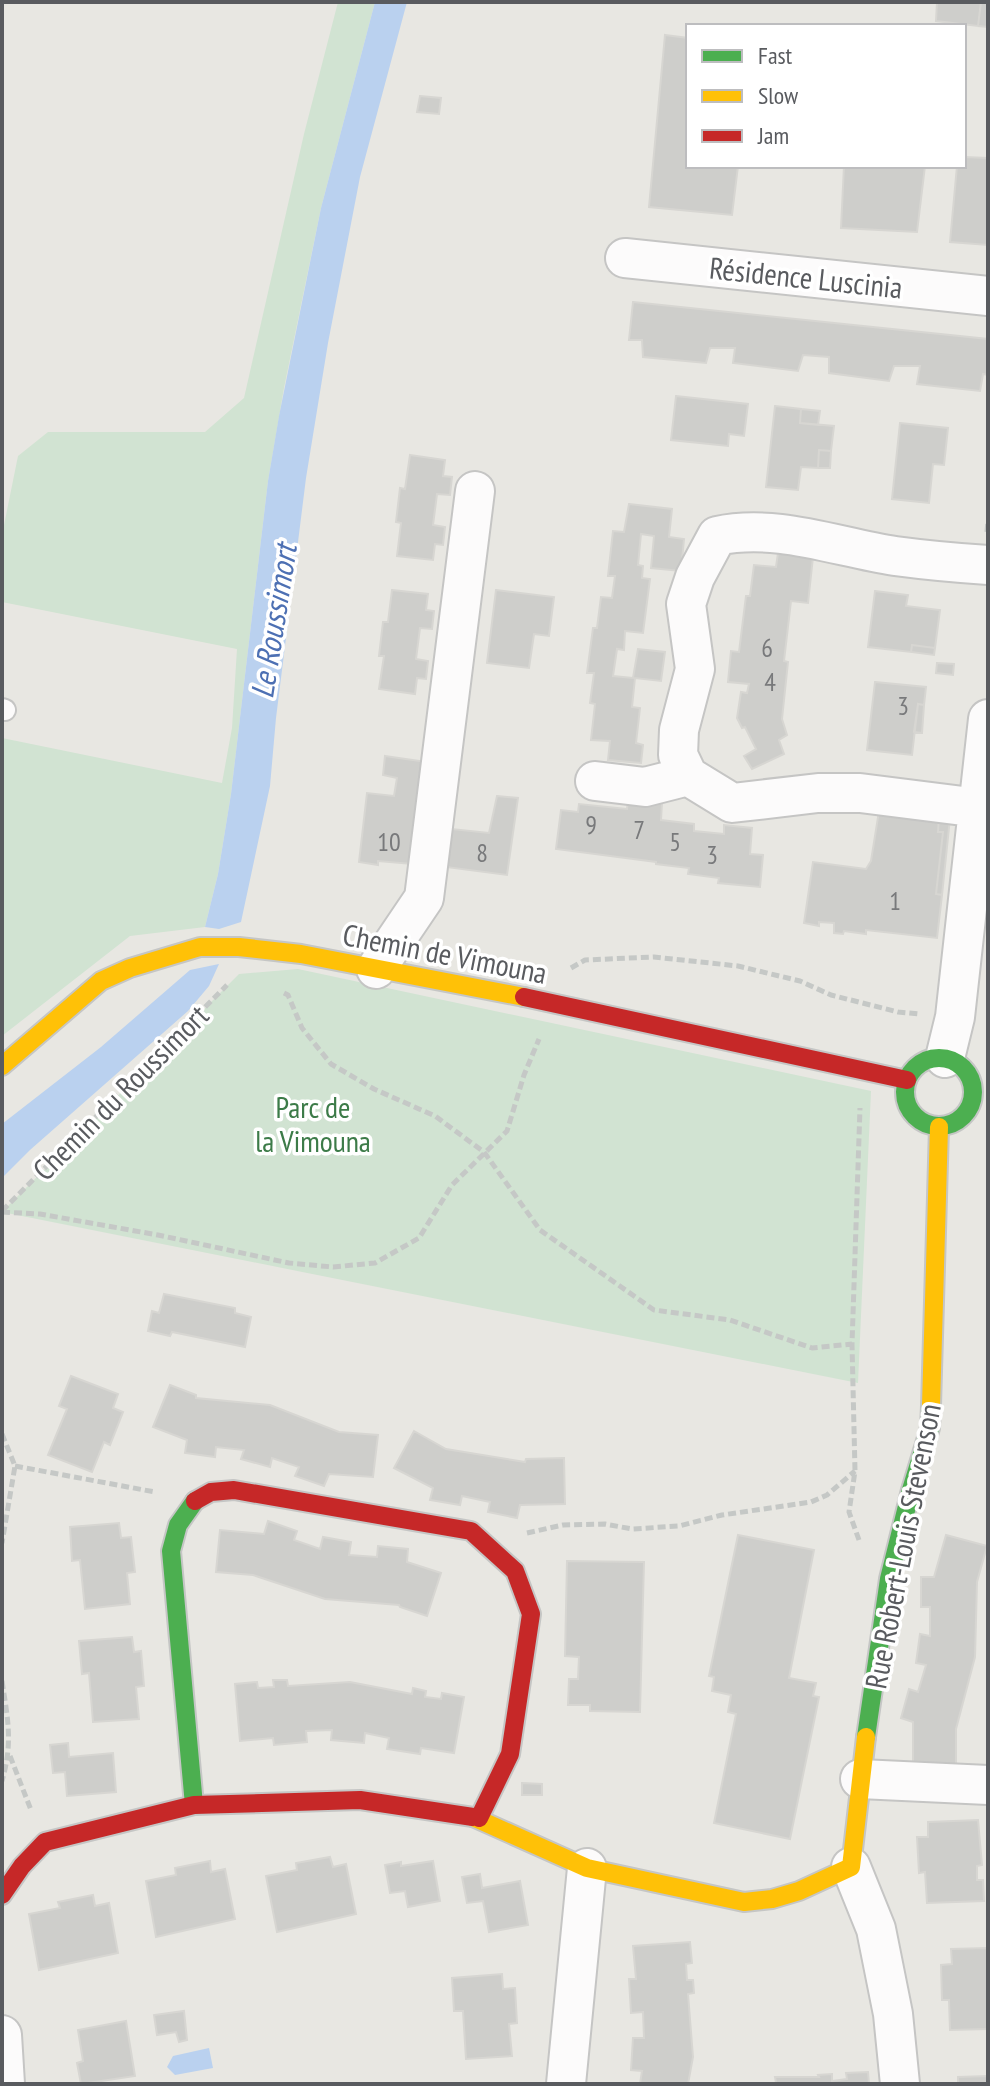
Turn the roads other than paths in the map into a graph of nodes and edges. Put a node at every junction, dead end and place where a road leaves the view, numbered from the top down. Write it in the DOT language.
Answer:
graph roads {
  1 [pos="625,258"];
  2 [pos="988,296"];
  3 [pos="475,491"];
  4 [pos="988,565"];
  5 [pos="988,719"];
  6 [pos="688,776"];
  7 [pos="595,781"];
  8 [pos="980,832"];
  9 [pos="376,969"];
  10 [pos="945,1058"];
  11 [pos="2,1066"];
  12 [pos="907,1080"];
  13 [pos="981,1092"];
  14 [pos="939,1127"];
  15 [pos="860,1779"];
  16 [pos="988,1785"];
  17 [pos="194,1805"];
  18 [pos="479,1818"];
  19 [pos="851,1867"];
  20 [pos="587,1868"];
  21 [pos="2,1895"];
  22 [pos="2,2035"];
  23 [pos="5,2084"];
  24 [pos="566,2084"];
  25 [pos="900,2084"];
  1 -- 2 [label="street, Résidence Luscinia"];
  3 -- 9 [label="street"];
  4 -- 6 [label="street"];
  5 -- 8 [label="street"];
  6 -- 7 [label="street"];
  6 -- 8 [label="street"];
  8 -- 10 [label="street"];
  9 -- 11 [label="street, Chemin de Vimouna"];
  9 -- 12 [label="street, Chemin de Vimouna"];
  10 -- 12 [label="street"];
  10 -- 13 [label="street"];
  12 -- 14 [label="street"];
  13 -- 14 [label="street"];
  14 -- 15 [label="street, Rue Robert-Louis Stevenson"];
  15 -- 16 [label="street"];
  15 -- 19 [label="street, Rue Robert-Louis Stevenson"];
  17 -- 18 [label="street"];
  17 -- 18 [label="street"];
  17 -- 21 [label="street"];
  18 -- 20 [label="street"];
  19 -- 20 [label="street"];
  19 -- 25 [label="street, Rue Robert-Louis Stevenson"];
  20 -- 24 [label="street"];
  22 -- 23 [label="street"];
}
